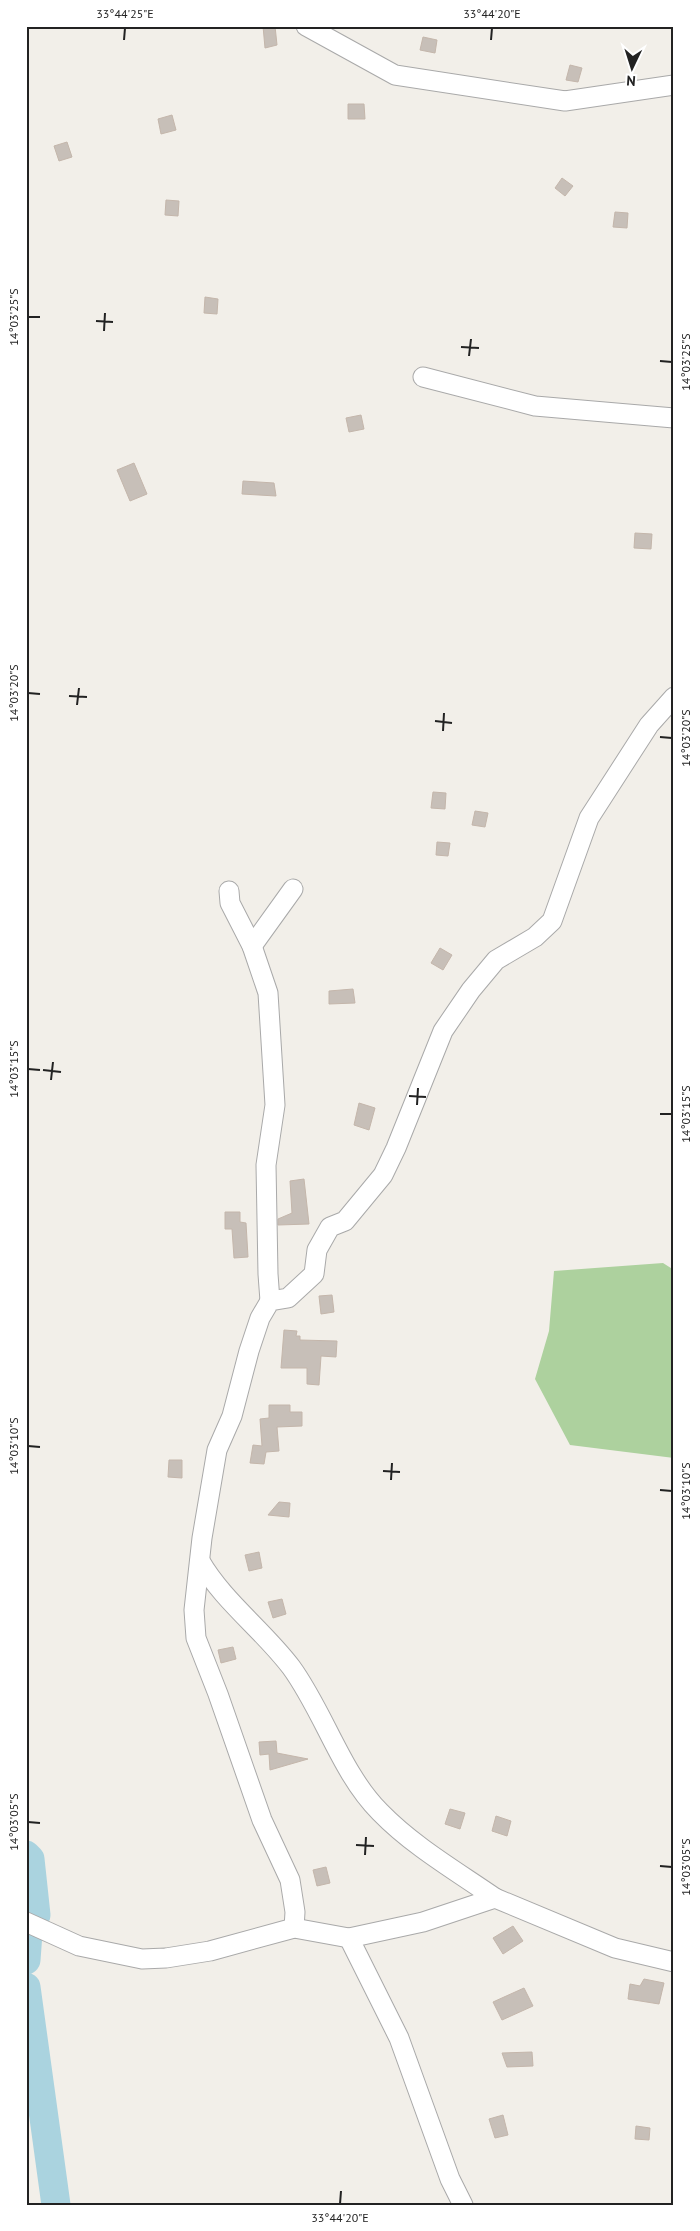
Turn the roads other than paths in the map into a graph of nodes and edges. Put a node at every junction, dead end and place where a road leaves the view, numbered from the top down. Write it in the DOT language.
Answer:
graph roads {
  1 [pos="306,26"];
  2 [pos="674,84"];
  3 [pos="423,376"];
  4 [pos="674,418"];
  5 [pos="674,697"];
  6 [pos="294,889"];
  7 [pos="229,891"];
  8 [pos="252,946"];
  9 [pos="270,1301"];
  10 [pos="200,1561"];
  11 [pos="495,1898"];
  12 [pos="26,1922"];
  13 [pos="294,1928"];
  14 [pos="349,1938"];
  15 [pos="674,1962"];
  16 [pos="463,2205"];
  1 -- 2 [label="street"];
  3 -- 4 [label="street"];
  5 -- 9 [label="street"];
  6 -- 8 [label="street"];
  7 -- 8 [label="street"];
  8 -- 9 [label="street"];
  9 -- 10 [label="street"];
  10 -- 11 [label="street"];
  10 -- 13 [label="street"];
  11 -- 14 [label="street"];
  11 -- 15 [label="street"];
  12 -- 13 [label="street"];
  13 -- 14 [label="street"];
  14 -- 16 [label="street"];
}
